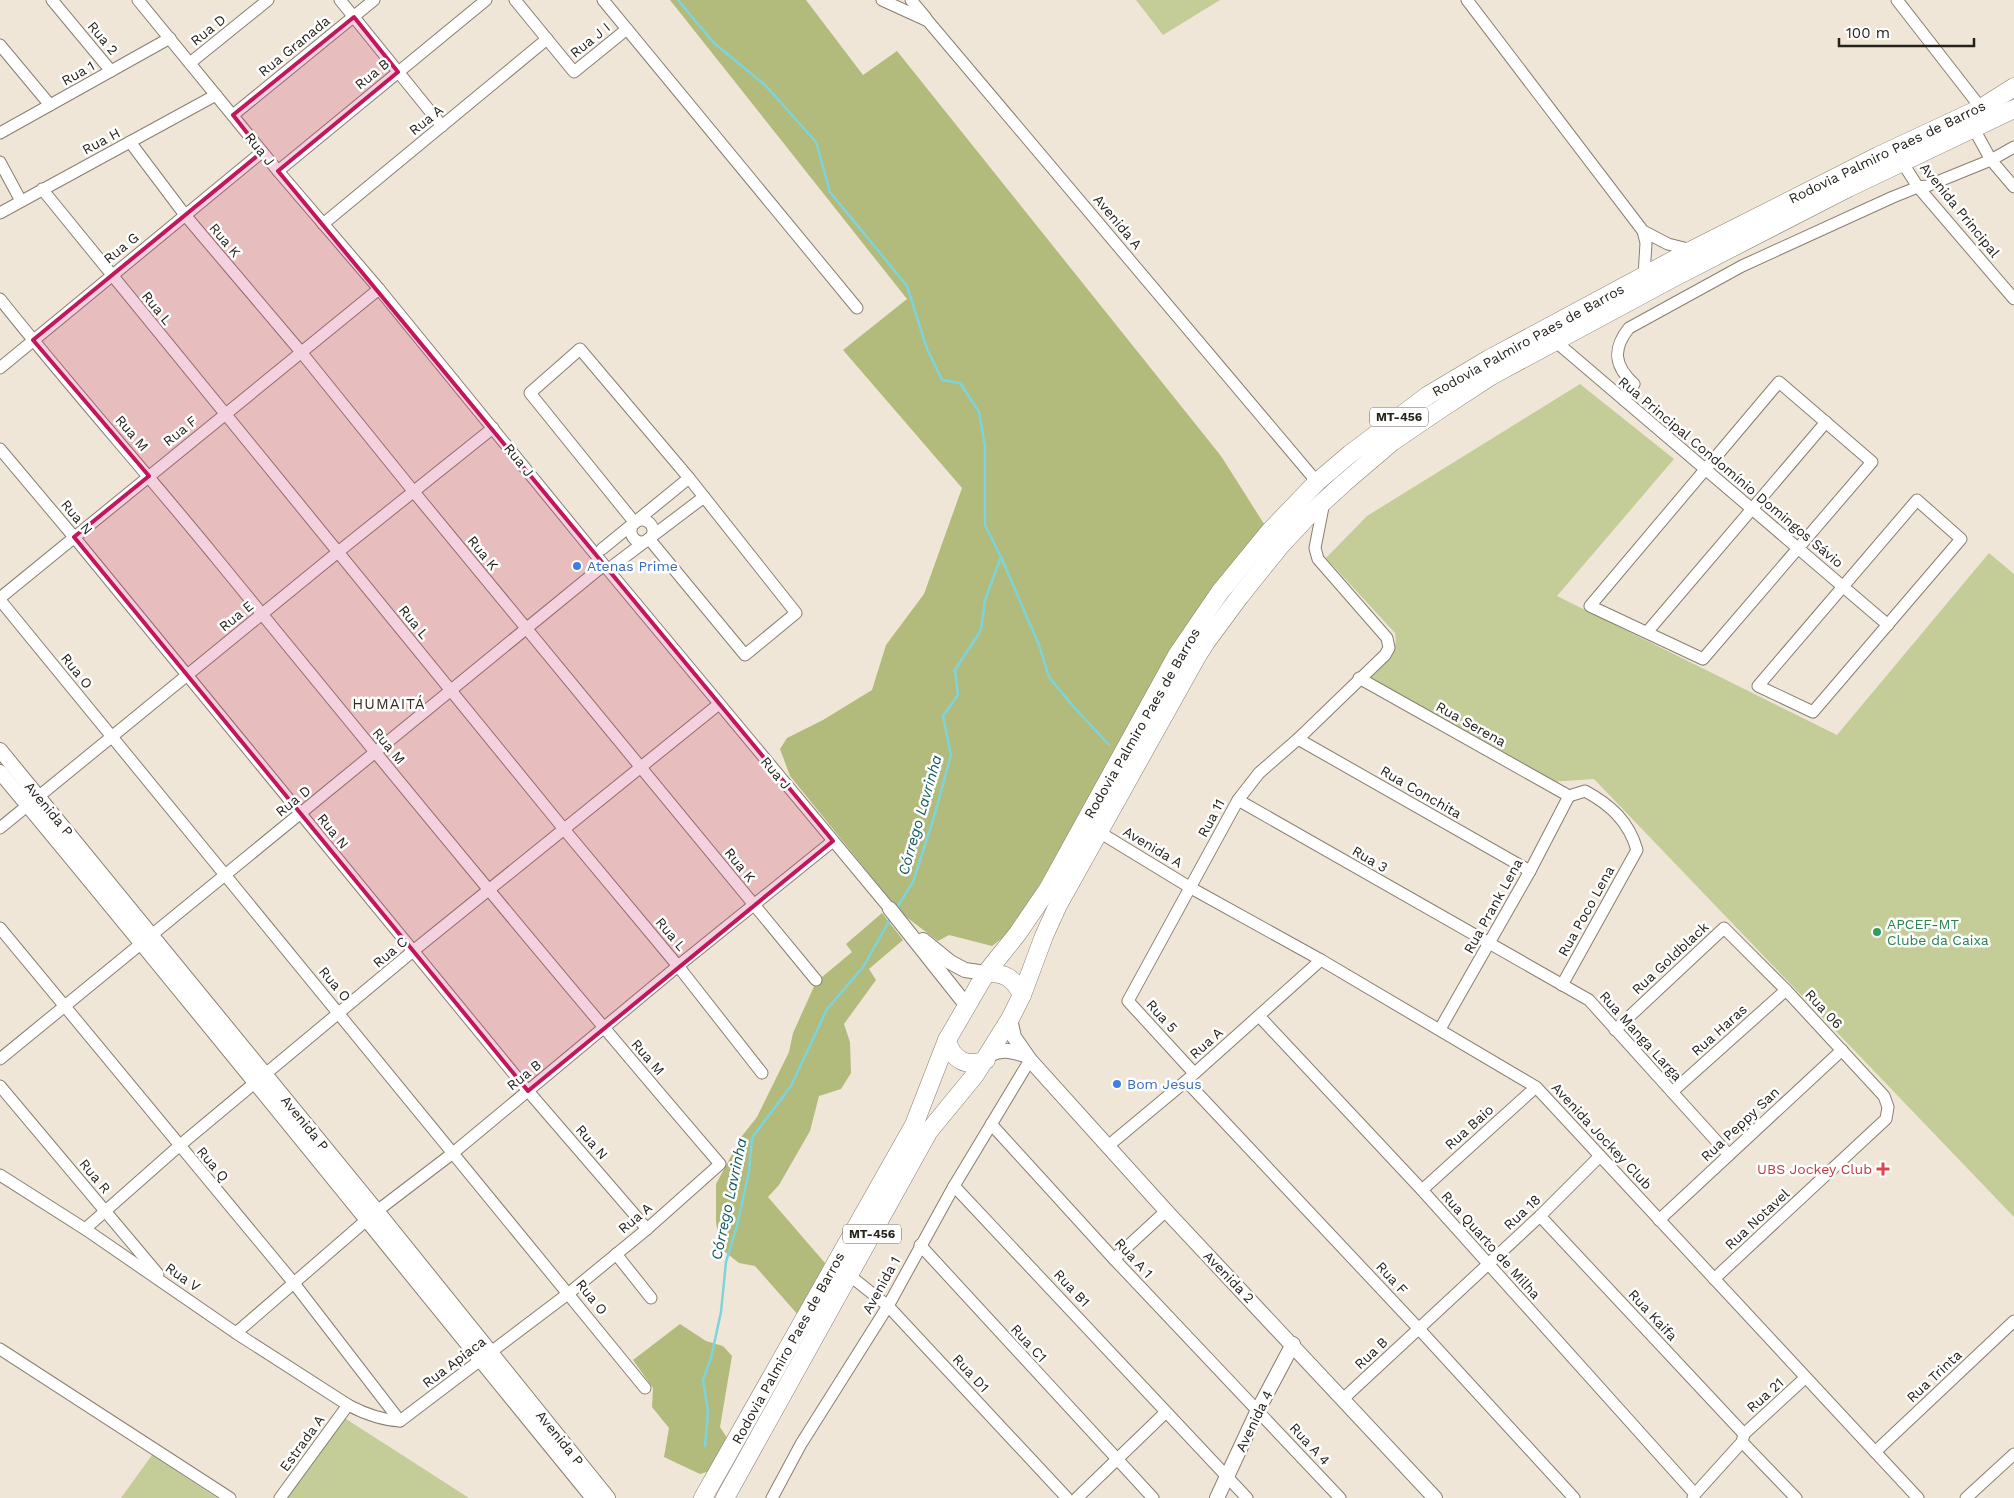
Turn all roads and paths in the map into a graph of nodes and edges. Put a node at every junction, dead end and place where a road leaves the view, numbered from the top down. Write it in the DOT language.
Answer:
graph roads {
  1 [pos="52,0"];
  2 [pos="268,0"];
  3 [pos="340,0"];
  4 [pos="374,0"];
  5 [pos="486,0"];
  6 [pos="515,0"];
  7 [pos="603,0"];
  8 [pos="882,0"];
  9 [pos="911,0"];
  10 [pos="1466,0"];
  11 [pos="1897,0"];
  12 [pos="143,2"];
  13 [pos="354,16"];
  14 [pos="928,21"];
  15 [pos="627,29"];
  16 [pos="170,38"];
  17 [pos="547,39"];
  18 [pos="0,45"];
  19 [pos="190,63"];
  20 [pos="111,71"];
  21 [pos="398,72"];
  22 [pos="2014,87"];
  23 [pos="216,95"];
  24 [pos="50,105"];
  25 [pos="1981,108"];
  26 [pos="2014,109"];
  27 [pos="232,115"];
  28 [pos="442,126"];
  29 [pos="1974,129"];
  30 [pos="0,133"];
  31 [pos="130,142"];
  32 [pos="2014,147"];
  33 [pos="262,152"];
  34 [pos="1991,160"];
  35 [pos="0,162"];
  36 [pos="1902,162"];
  37 [pos="278,171"];
  38 [pos="2014,186"];
  39 [pos="1918,187"];
  40 [pos="42,190"];
  41 [pos="21,201"];
  42 [pos="0,213"];
  43 [pos="184,215"];
  44 [pos="323,224"];
  45 [pos="1643,231"];
  46 [pos="1692,250"];
  47 [pos="111,276"];
  48 [pos="1644,276"];
  49 [pos="379,289"];
  50 [pos="0,299"];
  51 [pos="2014,300"];
  52 [pos="857,308"];
  53 [pos="33,340"];
  54 [pos="1555,341"];
  55 [pos="301,352"];
  56 [pos="0,368"];
  57 [pos="1624,400"];
  58 [pos="224,414"];
  59 [pos="1826,422"];
  60 [pos="493,428"];
  61 [pos="0,449"];
  62 [pos="1705,470"];
  63 [pos="149,476"];
  64 [pos="689,478"];
  65 [pos="1318,482"];
  66 [pos="414,492"];
  67 [pos="704,497"];
  68 [pos="1324,500"];
  69 [pos="1752,510"];
  70 [pos="635,522"];
  71 [pos="74,537"];
  72 [pos="650,540"];
  73 [pos="602,549"];
  74 [pos="1798,549"];
  75 [pos="338,552"];
  76 [pos="609,565"];
  77 [pos="1843,587"];
  78 [pos="0,599"];
  79 [pos="262,614"];
  80 [pos="1888,625"];
  81 [pos="526,629"];
  82 [pos="1648,631"];
  83 [pos="187,675"];
  84 [pos="1359,678"];
  85 [pos="450,691"];
  86 [pos="719,704"];
  87 [pos="112,738"];
  88 [pos="1298,739"];
  89 [pos="0,750"];
  90 [pos="375,752"];
  91 [pos="640,767"];
  92 [pos="0,772"];
  93 [pos="39,796"];
  94 [pos="1569,796"];
  95 [pos="1238,800"];
  96 [pos="28,806"];
  97 [pos="300,814"];
  98 [pos="0,828"];
  99 [pos="563,828"];
  100 [pos="1099,832"];
  101 [pos="833,841"];
  102 [pos="1530,871"];
  103 [pos="225,874"];
  104 [pos="1191,888"];
  105 [pos="490,889"];
  106 [pos="753,905"];
  107 [pos="890,908"];
  108 [pos="900,920"];
  109 [pos="0,928"];
  110 [pos="1724,928"];
  111 [pos="147,939"];
  112 [pos="1488,944"];
  113 [pos="413,952"];
  114 [pos="1321,960"];
  115 [pos="678,966"];
  116 [pos="986,973"];
  117 [pos="816,980"];
  118 [pos="1562,985"];
  119 [pos="1786,990"];
  120 [pos="1022,995"];
  121 [pos="1128,1001"];
  122 [pos="64,1006"];
  123 [pos="967,1006"];
  124 [pos="340,1014"];
  125 [pos="1259,1016"];
  126 [pos="1010,1019"];
  127 [pos="604,1029"];
  128 [pos="1440,1030"];
  129 [pos="1615,1030"];
  130 [pos="947,1040"];
  131 [pos="1842,1050"];
  132 [pos="987,1058"];
  133 [pos="1028,1058"];
  134 [pos="0,1059"];
  135 [pos="762,1073"];
  136 [pos="266,1074"];
  137 [pos="1190,1077"];
  138 [pos="255,1084"];
  139 [pos="0,1086"];
  140 [pos="1536,1087"];
  141 [pos="528,1091"];
  142 [pos="1672,1092"];
  143 [pos="1886,1118"];
  144 [pos="991,1124"];
  145 [pos="179,1146"];
  146 [pos="1108,1146"];
  147 [pos="453,1153"];
  148 [pos="1729,1155"];
  149 [pos="1600,1156"];
  150 [pos="720,1164"];
  151 [pos="0,1176"];
  152 [pos="954,1186"];
  153 [pos="1422,1190"];
  154 [pos="105,1211"];
  155 [pos="1166,1211"];
  156 [pos="372,1215"];
  157 [pos="1540,1216"];
  158 [pos="1659,1220"];
  159 [pos="85,1229"];
  160 [pos="647,1229"];
  161 [pos="920,1246"];
  162 [pos="616,1254"];
  163 [pos="1114,1259"];
  164 [pos="1487,1264"];
  165 [pos="849,1275"];
  166 [pos="1714,1279"];
  167 [pos="293,1282"];
  168 [pos="168,1285"];
  169 [pos="569,1293"];
  170 [pos="651,1298"];
  171 [pos="888,1306"];
  172 [pos="2014,1321"];
  173 [pos="1419,1329"];
  174 [pos="236,1333"];
  175 [pos="1293,1344"];
  176 [pos="0,1349"];
  177 [pos="486,1356"];
  178 [pos="1805,1378"];
  179 [pos="645,1388"];
  180 [pos="1343,1399"];
  181 [pos="348,1405"];
  182 [pos="1258,1410"];
  183 [pos="1166,1412"];
  184 [pos="400,1421"];
  185 [pos="1743,1438"];
  186 [pos="1875,1452"];
  187 [pos="2014,1454"];
  188 [pos="1117,1460"];
  189 [pos="1228,1478"];
  190 [pos="1694,1496"];
  191 [pos="230,1498"];
  192 [pos="280,1498"];
  193 [pos="593,1498"];
  194 [pos="608,1498"];
  195 [pos="704,1498"];
  196 [pos="725,1498"];
  197 [pos="772,1498"];
  198 [pos="1067,1498"];
  199 [pos="1077,1498"];
  200 [pos="1153,1498"];
  201 [pos="1217,1498"];
  202 [pos="1246,1498"];
  203 [pos="1340,1498"];
  204 [pos="1436,1498"];
  205 [pos="1574,1498"];
  206 [pos="1796,1498"];
  207 [pos="1918,1498"];
  208 [pos="1966,1498"];
  1 -- 20 [label="street, Rua 2"];
  2 -- 19 [label="street, Rua D"];
  3 -- 13 [label="street"];
  4 -- 13 [label="street, Rua Granada"];
  5 -- 21 [label="street, Rua B"];
  6 -- 17 [label="street, Rua J I"];
  7 -- 15 [label="street"];
  8 -- 14 [label="street, Avenida A"];
  9 -- 14 [label="street"];
  10 -- 45 [label="street"];
  11 -- 25 [label="street"];
  12 -- 16 [label="street, Rua J"];
  13 -- 21 [label="street"];
  13 -- 27 [label="street, Rua Granada"];
  14 -- 65 [label="street, Avenida A"];
  15 -- 17 [label="street, Rua J I"];
  15 -- 52 [label="street"];
  16 -- 19 [label="street, Rua J"];
  16 -- 20 [label="street, Rua 1"];
  17 -- 28 [label="street, Rua A"];
  18 -- 24 [label="street"];
  19 -- 23 [label="street, Rua J"];
  20 -- 24 [label="street, Rua 1"];
  21 -- 28 [label="street"];
  21 -- 37 [label="street, Rua B"];
  22 -- 25 [label="main road, Rodovia Palmiro Paes de Barros / MT-456"];
  23 -- 27 [label="street, Rua J"];
  23 -- 31 [label="street, Rua H"];
  24 -- 30 [label="street, Rua 1"];
  25 -- 46 [label="main road, Rodovia Palmiro Paes de Barros / MT-456"];
  26 -- 29 [label="main road, Rodovia Palmiro Paes de Barros / MT-456"];
  27 -- 33 [label="street, Rua J"];
  28 -- 44 [label="street, Rua A"];
  29 -- 34 [label="street"];
  29 -- 36 [label="main road, Rodovia Palmiro Paes de Barros / MT-456"];
  31 -- 40 [label="street, Rua H"];
  31 -- 43 [label="street, Rua K"];
  32 -- 34 [label="street"];
  33 -- 37 [label="street, Rua J"];
  33 -- 43 [label="street, Rua G"];
  34 -- 38 [label="street"];
  34 -- 39 [label="street"];
  35 -- 41 [label="street"];
  36 -- 39 [label="street, Avenida Principal"];
  36 -- 54 [label="main road, Rodovia Palmiro Paes de Barros / MT-456"];
  37 -- 44 [label="street, Rua J"];
  39 -- 51 [label="street, Avenida Principal"];
  39 -- 57 [label="street"];
  40 -- 41 [label="street, Rua H"];
  40 -- 47 [label="street, Rua L"];
  41 -- 42 [label="street, Rua H"];
  43 -- 47 [label="street, Rua G"];
  43 -- 55 [label="street, Rua K"];
  44 -- 49 [label="street, Rua J"];
  45 -- 46 [label="street"];
  45 -- 48 [label="street"];
  46 -- 48 [label="main road, Rodovia Palmiro Paes de Barros / MT-456"];
  47 -- 53 [label="street, Rua G"];
  47 -- 58 [label="street, Rua L"];
  48 -- 65 [label="main road, Rodovia Palmiro Paes de Barros / MT-456"];
  49 -- 55 [label="street, Rua F"];
  49 -- 60 [label="street, Rua J"];
  50 -- 53 [label="street, Rua M"];
  53 -- 56 [label="street, Rua G"];
  53 -- 63 [label="street, Rua M"];
  54 -- 57 [label="street, Rua Principal Condomínio Domingos Sávio"];
  54 -- 68 [label="main road, Rodovia Palmiro Paes de Barros / MT-456"];
  55 -- 58 [label="street, Rua F"];
  55 -- 66 [label="street, Rua K"];
  57 -- 62 [label="street, Rua Principal Condomínio Domingos Sávio"];
  58 -- 63 [label="street, Rua F"];
  58 -- 75 [label="street, Rua L"];
  59 -- 62 [label="street"];
  59 -- 69 [label="street"];
  59 -- 74 [label="street"];
  60 -- 66 [label="street, Rua E"];
  60 -- 76 [label="street, Rua J"];
  61 -- 71 [label="street, Rua N"];
  62 -- 69 [label="street, Rua Principal Condomínio Domingos Sávio"];
  62 -- 82 [label="street"];
  63 -- 71 [label="street, Rua F"];
  63 -- 79 [label="street, Rua M"];
  64 -- 67 [label="street"];
  64 -- 70 [label="street"];
  64 -- 70 [label="street"];
  65 -- 116 [label="main road, Rodovia Palmiro Paes de Barros / MT-456"];
  66 -- 75 [label="street, Rua E"];
  66 -- 81 [label="street, Rua K"];
  67 -- 72 [label="street, Rua D"];
  67 -- 72 [label="street"];
  68 -- 84 [label="street, Rua 11"];
  68 -- 100 [label="main road, Rodovia Palmiro Paes de Barros / MT-456"];
  69 -- 74 [label="street, Rua Principal Condomínio Domingos Sávio"];
  69 -- 82 [label="street"];
  70 -- 72 [label="street"];
  70 -- 73 [label="street"];
  71 -- 78 [label="street, Rua F"];
  71 -- 83 [label="street, Rua N"];
  72 -- 76 [label="street, Rua D"];
  74 -- 77 [label="street, Rua Principal Condomínio Domingos Sávio"];
  74 -- 82 [label="street"];
  75 -- 79 [label="street, Rua E"];
  75 -- 85 [label="street, Rua L"];
  76 -- 81 [label="street, Rua D"];
  76 -- 86 [label="street, Rua J"];
  77 -- 80 [label="street, Rua Principal Condomínio Domingos Sávio"];
  77 -- 80 [label="street"];
  77 -- 80 [label="street"];
  78 -- 87 [label="street, Rua O"];
  79 -- 83 [label="street, Rua E"];
  79 -- 90 [label="street, Rua M"];
  81 -- 85 [label="street, Rua D"];
  81 -- 91 [label="street, Rua K"];
  83 -- 87 [label="street, Rua E"];
  83 -- 97 [label="street, Rua N"];
  84 -- 88 [label="street, Rua 11"];
  84 -- 94 [label="street, Rua Serena"];
  85 -- 90 [label="street, Rua D"];
  85 -- 99 [label="street, Rua L"];
  86 -- 91 [label="street, Rua C"];
  86 -- 101 [label="street, Rua J"];
  87 -- 93 [label="street, Rua E"];
  87 -- 103 [label="street, Rua O"];
  88 -- 95 [label="street, Rua 11"];
  88 -- 102 [label="street, Rua Conchita"];
  89 -- 93 [label="street, Avenida P"];
  90 -- 97 [label="street, Rua D"];
  90 -- 105 [label="street, Rua M"];
  91 -- 99 [label="street, Rua C"];
  91 -- 106 [label="street, Rua K"];
  92 -- 96 [label="street, Avenida P"];
  93 -- 96 [label="street, Rua E"];
  93 -- 111 [label="street, Avenida P"];
  94 -- 102 [label="street, Rua Prank Lena"];
  94 -- 118 [label="street, Rua Poco Lena"];
  95 -- 104 [label="street, Rua 11"];
  95 -- 112 [label="street, Rua 3"];
  96 -- 98 [label="street, Rua E"];
  96 -- 111 [label="street, Avenida P"];
  97 -- 103 [label="street, Rua D"];
  97 -- 113 [label="street, Rua N"];
  99 -- 105 [label="street, Rua C"];
  99 -- 115 [label="street, Rua L"];
  100 -- 104 [label="street, Avenida A"];
  100 -- 120 [label="main road, Rodovia Palmiro Paes de Barros / MT-456"];
  101 -- 106 [label="street, Rua B"];
  101 -- 107 [label="street, Rua J"];
  102 -- 112 [label="street, Rua Prank Lena"];
  103 -- 111 [label="street, Rua D"];
  103 -- 124 [label="street, Rua O"];
  104 -- 114 [label="street, Avenida Jockey Club"];
  104 -- 121 [label="street, Rua 11"];
  105 -- 113 [label="street, Rua C"];
  105 -- 127 [label="street, Rua M"];
  106 -- 115 [label="street, Rua B"];
  106 -- 117 [label="street, Rua K"];
  107 -- 108 [label="street, Rua J"];
  108 -- 116 [label="street, Rua J"];
  108 -- 123 [label="street, Rua J"];
  109 -- 122 [label="street, Rua Q"];
  110 -- 119 [label="street, Rua 06"];
  110 -- 129 [label="street, Rua Goldblack"];
  111 -- 122 [label="street, Rua D"];
  111 -- 136 [label="street, Avenida P"];
  111 -- 138 [label="street, Avenida P"];
  112 -- 118 [label="street, Rua Manga Larga"];
  112 -- 128 [label="street, Rua Prank Lena"];
  113 -- 124 [label="street, Rua C"];
  113 -- 141 [label="street, Rua N"];
  114 -- 125 [label="street, Rua A"];
  114 -- 128 [label="street, Avenida Jockey Club"];
  115 -- 127 [label="street, Rua B"];
  115 -- 135 [label="street, Rua L"];
  116 -- 120 [label="main road"];
  116 -- 123 [label="main road, Rodovia Palmiro Paes de Barros / MT-456"];
  118 -- 129 [label="street, Rua Manga Larga"];
  119 -- 131 [label="street, Rua 06"];
  119 -- 142 [label="street, Rua Haras"];
  120 -- 126 [label="main road, Rodovia Palmiro Paes de Barros / MT-456"];
  121 -- 137 [label="street, Rua 5"];
  122 -- 134 [label="street, Rua D"];
  122 -- 145 [label="street, Rua Q"];
  123 -- 130 [label="main road, Rodovia Palmiro Paes de Barros / MT-456"];
  124 -- 136 [label="street, Rua C"];
  124 -- 147 [label="street, Rua O"];
  125 -- 137 [label="street, Rua A"];
  125 -- 153 [label="street, Rua Quarto de Milha"];
  126 -- 132 [label="main road, Rodovia Palmiro Paes de Barros / MT-456"];
  126 -- 133 [label="street, Avenida 2"];
  127 -- 141 [label="street, Rua B"];
  127 -- 150 [label="street, Rua M"];
  128 -- 140 [label="street, Avenida Jockey Club"];
  129 -- 142 [label="street, Rua Manga Larga"];
  130 -- 132 [label="main road"];
  130 -- 195 [label="main road, Rodovia Palmiro Paes de Barros / MT-456"];
  131 -- 143 [label="street, Rua 06"];
  131 -- 148 [label="street, Rua Peppy San"];
  132 -- 133 [label="street"];
  132 -- 165 [label="main road, Rodovia Palmiro Paes de Barros / MT-456"];
  133 -- 144 [label="street, Avenida 1"];
  133 -- 146 [label="street, Avenida 2"];
  136 -- 138 [label="street, Rua C"];
  136 -- 156 [label="street, Avenida P"];
  137 -- 146 [label="street, Rua A"];
  137 -- 173 [label="street, Rua F"];
  138 -- 145 [label="street, Rua C"];
  138 -- 156 [label="street, Avenida P"];
  139 -- 154 [label="street, Rua R"];
  140 -- 149 [label="street, Avenida Jockey Club"];
  140 -- 153 [label="street, Rua Baio"];
  141 -- 147 [label="street, Rua B"];
  141 -- 160 [label="street, Rua N"];
  142 -- 148 [label="street, Rua Manga Larga"];
  143 -- 166 [label="street, Rua Notavel"];
  144 -- 152 [label="street, Avenida 1"];
  144 -- 163 [label="street, Rua A 1"];
  145 -- 154 [label="street, Rua C"];
  145 -- 167 [label="street, Rua Q"];
  146 -- 155 [label="street, Avenida 2"];
  147 -- 156 [label="street, Rua B"];
  147 -- 169 [label="street, Rua O"];
  148 -- 158 [label="street, Rua Peppy San"];
  149 -- 157 [label="street, Rua 18"];
  149 -- 158 [label="street, Avenida Jockey Club"];
  150 -- 160 [label="street, Rua A"];
  151 -- 159 [label="street, Rua V"];
  152 -- 161 [label="street, Avenida 1"];
  152 -- 183 [label="street, Rua B1"];
  153 -- 164 [label="street, Rua Quarto de Milha"];
  154 -- 159 [label="street, Rua C"];
  154 -- 168 [label="street, Rua R"];
  155 -- 163 [label="street"];
  155 -- 175 [label="street, Avenida 2"];
  156 -- 167 [label="street, Rua B"];
  156 -- 177 [label="street, Avenida P"];
  157 -- 164 [label="street, Rua 18"];
  157 -- 185 [label="street, Rua Kaifa"];
  158 -- 166 [label="street, Avenida Jockey Club"];
  159 -- 168 [label="street, Rua V"];
  160 -- 162 [label="street, Rua A"];
  161 -- 171 [label="street, Avenida 1"];
  161 -- 188 [label="street, Rua C1"];
  162 -- 169 [label="street, Rua A"];
  162 -- 170 [label="street"];
  163 -- 182 [label="street, Rua A 1"];
  164 -- 173 [label="street, Rua 18"];
  164 -- 190 [label="street, Rua Quarto de Milha"];
  165 -- 171 [label="street, Rua D1"];
  165 -- 196 [label="main road, Rodovia Palmiro Paes de Barros / MT-456"];
  166 -- 178 [label="street, Avenida Jockey Club"];
  167 -- 174 [label="street, Rua B"];
  167 -- 184 [label="street, Rua Q"];
  168 -- 174 [label="street, Rua V"];
  169 -- 177 [label="street, Rua Apiaca"];
  169 -- 179 [label="street, Rua O"];
  171 -- 197 [label="street, Avenida 1"];
  171 -- 198 [label="street, Rua D1"];
  172 -- 186 [label="street, Rua Trinta"];
  173 -- 180 [label="street, Rua B"];
  173 -- 205 [label="street, Rua F"];
  174 -- 181 [label="street, Rua V"];
  175 -- 180 [label="street, Avenida 2"];
  175 -- 182 [label="street, Avenida 4"];
  176 -- 191 [label="street"];
  177 -- 184 [label="street, Rua Apiaca"];
  177 -- 193 [label="street, Avenida P"];
  177 -- 194 [label="street, Avenida P"];
  178 -- 185 [label="street, Rua 21"];
  178 -- 186 [label="street, Avenida Jockey Club"];
  180 -- 204 [label="street, Avenida 2"];
  181 -- 184 [label="street"];
  181 -- 192 [label="street, Estrada A"];
  182 -- 189 [label="street, Avenida 4"];
  182 -- 203 [label="street, Rua A 4"];
  183 -- 188 [label="street"];
  183 -- 189 [label="street, Rua B1"];
  185 -- 190 [label="street, Rua 21"];
  185 -- 206 [label="street, Rua Kaifa"];
  186 -- 207 [label="street, Avenida Jockey Club"];
  187 -- 208 [label="street"];
  188 -- 199 [label="street"];
  188 -- 200 [label="street, Rua C1"];
  189 -- 201 [label="street, Avenida 4"];
  189 -- 202 [label="street, Rua B1"];
}
